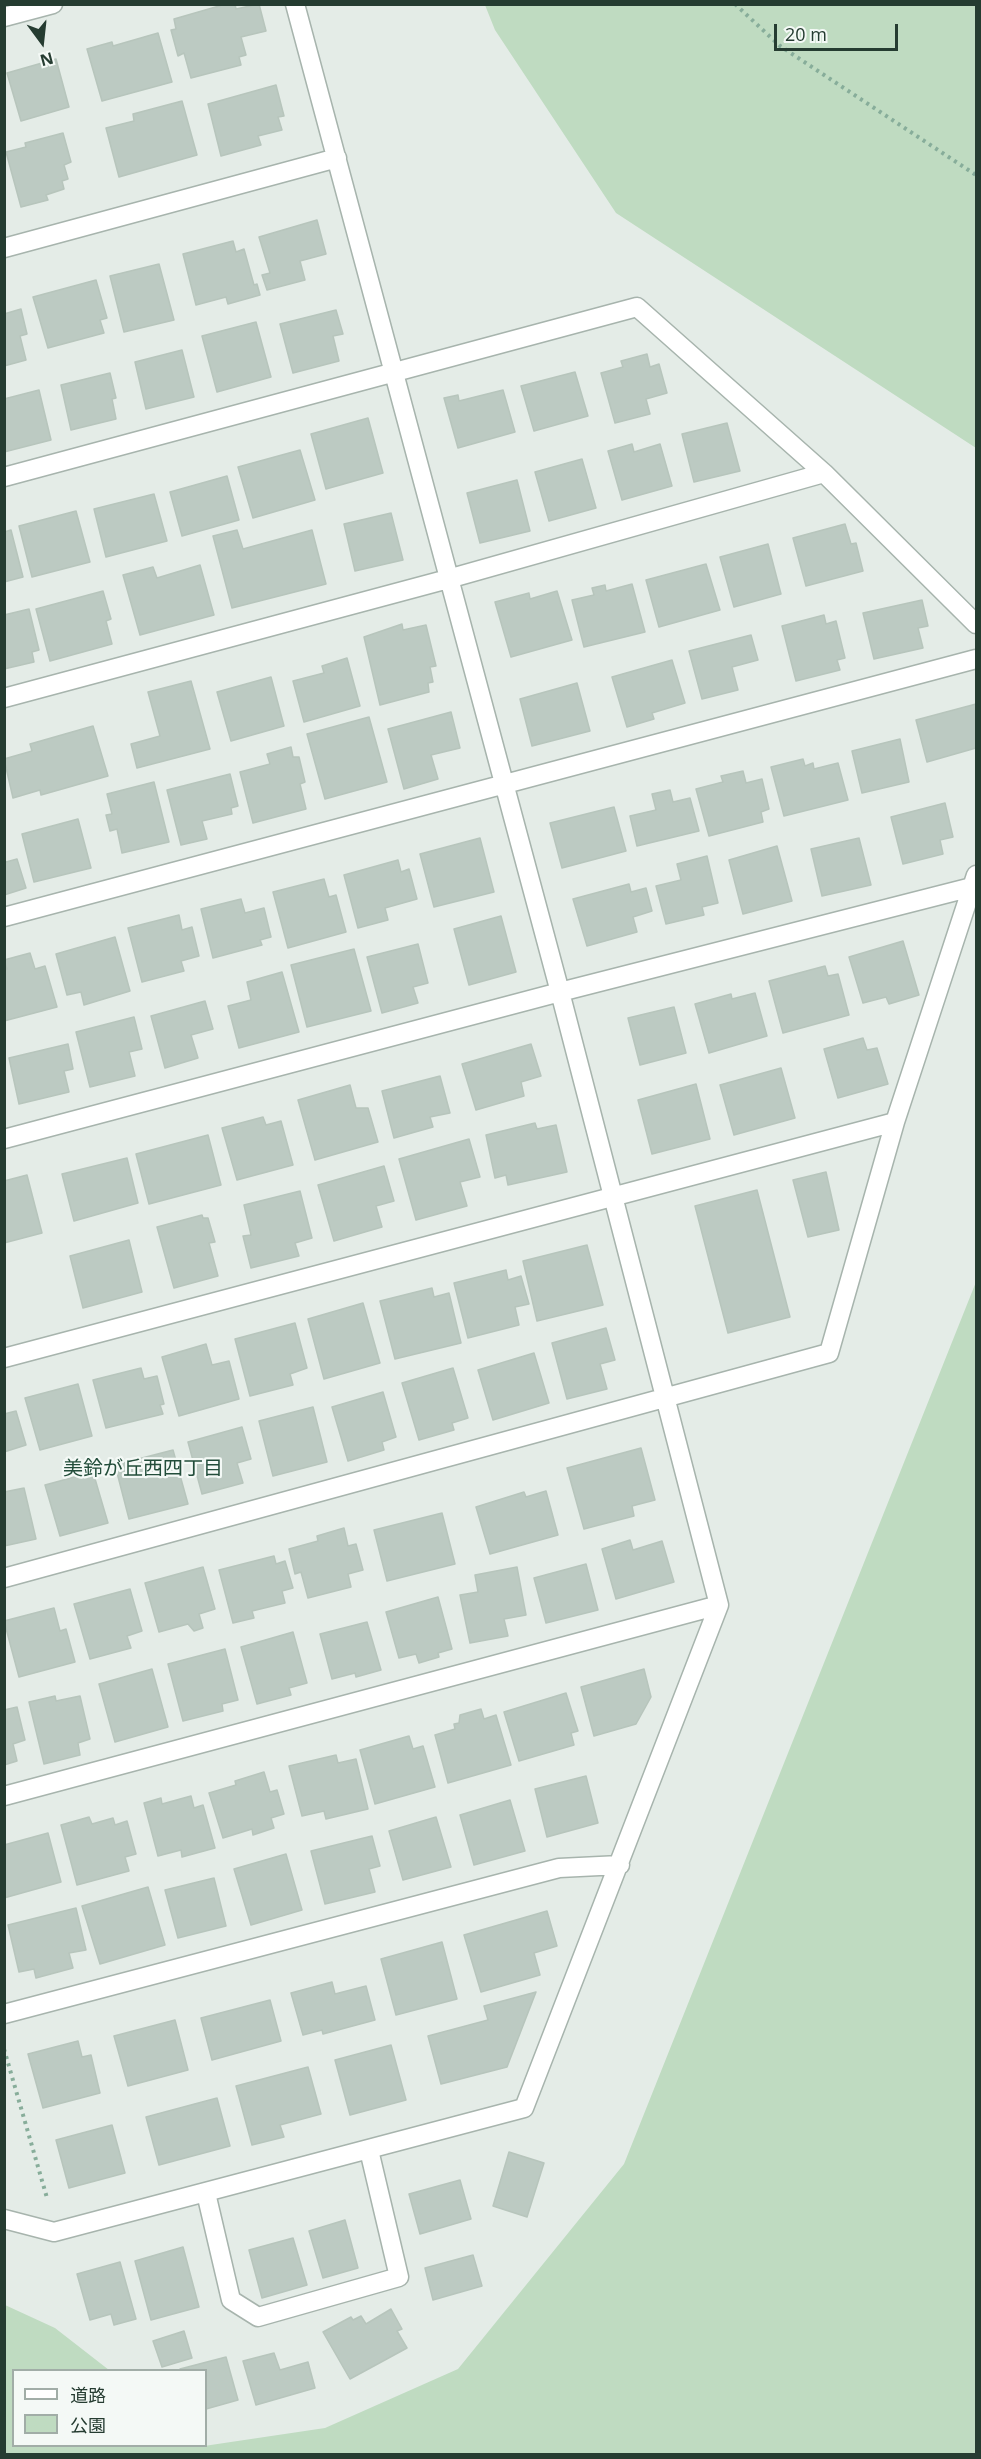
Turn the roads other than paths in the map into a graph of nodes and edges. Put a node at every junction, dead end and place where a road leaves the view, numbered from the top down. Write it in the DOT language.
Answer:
graph roads {
  1 [pos="54,4"];
  2 [pos="295,4"];
  3 [pos="4,17"];
  4 [pos="337,158"];
  5 [pos="4,248"];
  6 [pos="393,373"];
  7 [pos="824,473"];
  8 [pos="4,477"];
  9 [pos="448,579"];
  10 [pos="976,624"];
  11 [pos="976,659"];
  12 [pos="4,698"];
  13 [pos="505,785"];
  14 [pos="974,881"];
  15 [pos="4,918"];
  16 [pos="560,992"];
  17 [pos="895,1122"];
  18 [pos="4,1139"];
  19 [pos="613,1196"];
  20 [pos="4,1358"];
  21 [pos="667,1398"];
  22 [pos="4,1578"];
  23 [pos="719,1605"];
  24 [pos="4,1796"];
  25 [pos="620,1864"];
  26 [pos="4,2014"];
  27 [pos="369,2150"];
  28 [pos="206,2193"];
  29 [pos="4,2219"];
  1 -- 3 [label="street"];
  2 -- 4 [label="street"];
  4 -- 5 [label="street"];
  4 -- 6 [label="street"];
  6 -- 7 [label="street"];
  6 -- 8 [label="street"];
  6 -- 9 [label="street"];
  7 -- 9 [label="street"];
  7 -- 10 [label="street"];
  9 -- 12 [label="street"];
  9 -- 13 [label="street"];
  11 -- 13 [label="street"];
  13 -- 15 [label="street"];
  13 -- 16 [label="street"];
  14 -- 16 [label="street"];
  14 -- 17 [label="street"];
  16 -- 18 [label="street"];
  16 -- 19 [label="street"];
  17 -- 19 [label="street"];
  17 -- 21 [label="street"];
  19 -- 20 [label="street"];
  19 -- 21 [label="street"];
  21 -- 22 [label="street"];
  21 -- 23 [label="street"];
  23 -- 24 [label="street"];
  23 -- 25 [label="street"];
  25 -- 26 [label="street"];
  25 -- 27 [label="street"];
  27 -- 28 [label="street"];
  27 -- 28 [label="street"];
  28 -- 29 [label="street"];
}
